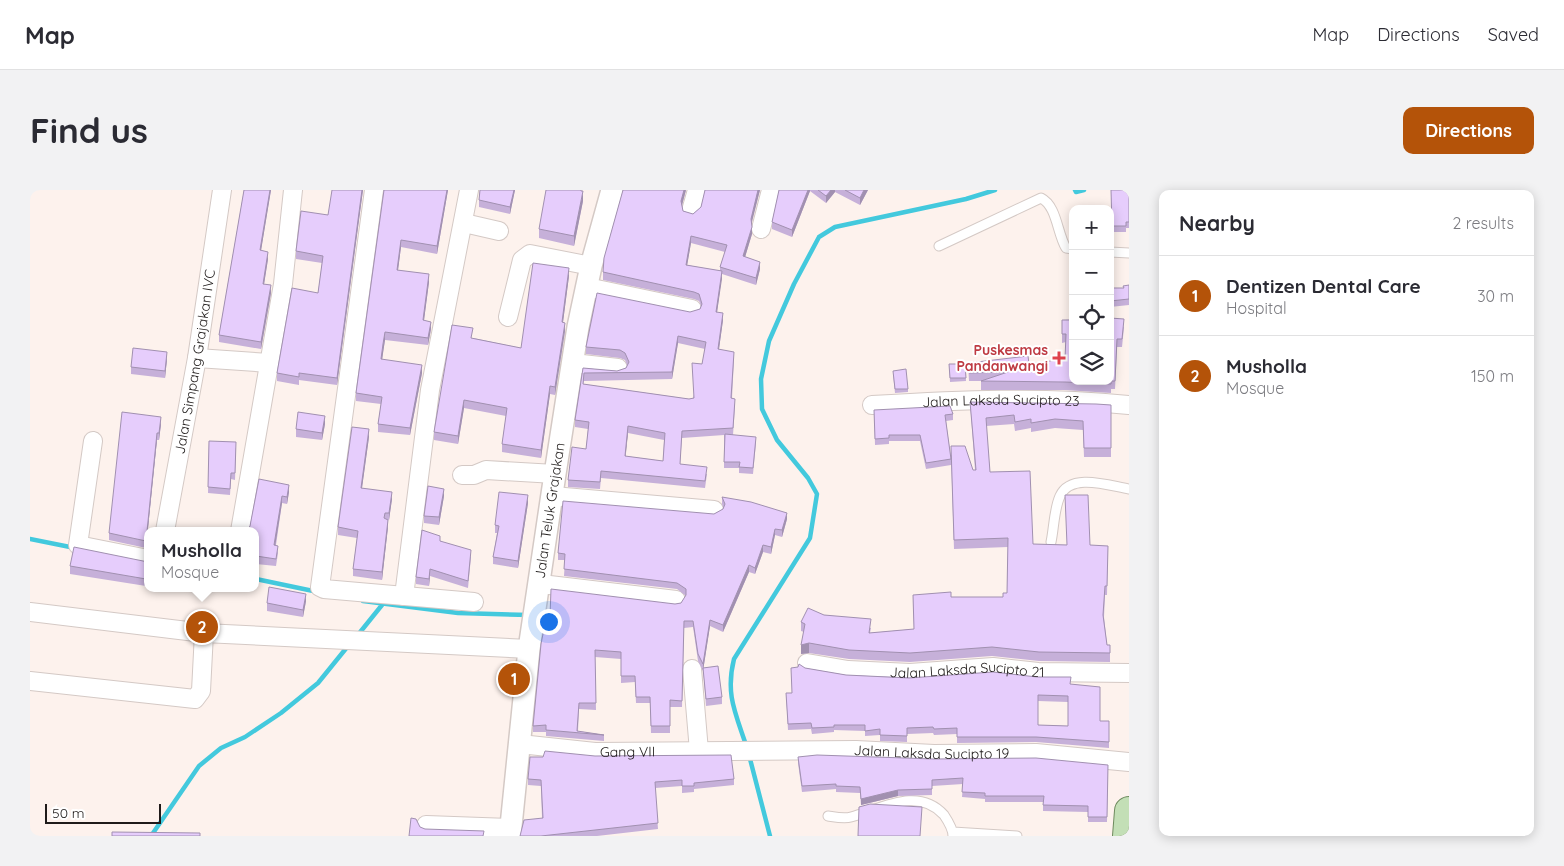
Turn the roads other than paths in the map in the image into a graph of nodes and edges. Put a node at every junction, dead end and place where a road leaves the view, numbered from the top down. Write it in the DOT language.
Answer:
graph roads {
  1 [pos="222,190"];
  2 [pos="293,190"];
  3 [pos="374,190"];
  4 [pos="469,190"];
  5 [pos="612,190"];
  6 [pos="697,190"];
  7 [pos="771,190"];
  8 [pos="691,211"];
  9 [pos="464,223"];
  10 [pos="761,229"];
  11 [pos="500,231"];
  12 [pos="939,246"];
  13 [pos="1069,248"];
  14 [pos="1114,252"];
  15 [pos="1129,253"];
  16 [pos="591,266"];
  17 [pos="587,287"];
  18 [pos="692,309"];
  19 [pos="508,317"];
  20 [pos="197,358"];
  21 [pos="269,363"];
  22 [pos="573,363"];
  23 [pos="618,368"];
  24 [pos="872,405"];
  25 [pos="1129,405"];
  26 [pos="93,441"];
  27 [pos="555,474"];
  28 [pos="462,475"];
  29 [pos="1129,489"];
  30 [pos="553,496"];
  31 [pos="714,510"];
  32 [pos="166,527"];
  33 [pos="241,527"];
  34 [pos="1051,542"];
  35 [pos="144,558"];
  36 [pos="541,584"];
  37 [pos="404,596"];
  38 [pos="676,600"];
  39 [pos="474,602"];
  40 [pos="30,612"];
  41 [pos="204,633"];
  42 [pos="530,649"];
  43 [pos="807,663"];
  44 [pos="692,668"];
  45 [pos="1129,673"];
  46 [pos="30,681"];
  47 [pos="520,744"];
  48 [pos="699,751"];
  49 [pos="734,752"];
  50 [pos="1129,762"];
  51 [pos="1129,812"];
  52 [pos="828,816"];
  53 [pos="426,825"];
  54 [pos="511,832"];
  55 [pos="953,834"];
  56 [pos="1017,836"];
  57 [pos="1128,836"];
  1 -- 20 [label="street, Jalan Simpang Grajakan IVC"];
  2 -- 21 [label="street"];
  3 -- 37 [label="street"];
  4 -- 9 [label="street"];
  5 -- 16 [label="street, Jalan Teluk Grajakan"];
  6 -- 8 [label="street"];
  7 -- 10 [label="street"];
  9 -- 11 [label="street"];
  9 -- 37 [label="street"];
  12 -- 13 [label="lane"];
  14 -- 15 [label="lane"];
  16 -- 17 [label="street, Jalan Teluk Grajakan"];
  16 -- 19 [label="street"];
  17 -- 18 [label="street"];
  17 -- 22 [label="street, Jalan Teluk Grajakan"];
  20 -- 21 [label="street"];
  20 -- 32 [label="street, Jalan Simpang Grajakan IVC"];
  21 -- 33 [label="street"];
  22 -- 23 [label="street"];
  22 -- 27 [label="street, Jalan Teluk Grajakan"];
  24 -- 25 [label="street, Jalan Laksda Sucipto 23"];
  26 -- 35 [label="street"];
  27 -- 28 [label="street"];
  27 -- 30 [label="street, Jalan Teluk Grajakan"];
  29 -- 34 [label="lane"];
  30 -- 31 [label="street"];
  30 -- 36 [label="street, Jalan Teluk Grajakan"];
  36 -- 38 [label="street"];
  36 -- 42 [label="street, Jalan Teluk Grajakan"];
  37 -- 39 [label="street"];
  40 -- 41 [label="street"];
  41 -- 42 [label="street"];
  41 -- 46 [label="street"];
  42 -- 47 [label="street, Jalan Teluk Grajakan"];
  43 -- 45 [label="street, Jalan Laksda Sucipto 21"];
  44 -- 48 [label="street"];
  47 -- 48 [label="street, Gang VII"];
  47 -- 54 [label="street, Jalan Teluk Grajakan"];
  48 -- 49 [label="street, Gang VII"];
  49 -- 50 [label="street, Jalan Laksda Sucipto 19"];
  51 -- 57 [label="main road"];
  52 -- 55 [label="lane"];
  53 -- 54 [label="street"];
  55 -- 56 [label="lane"];
}
